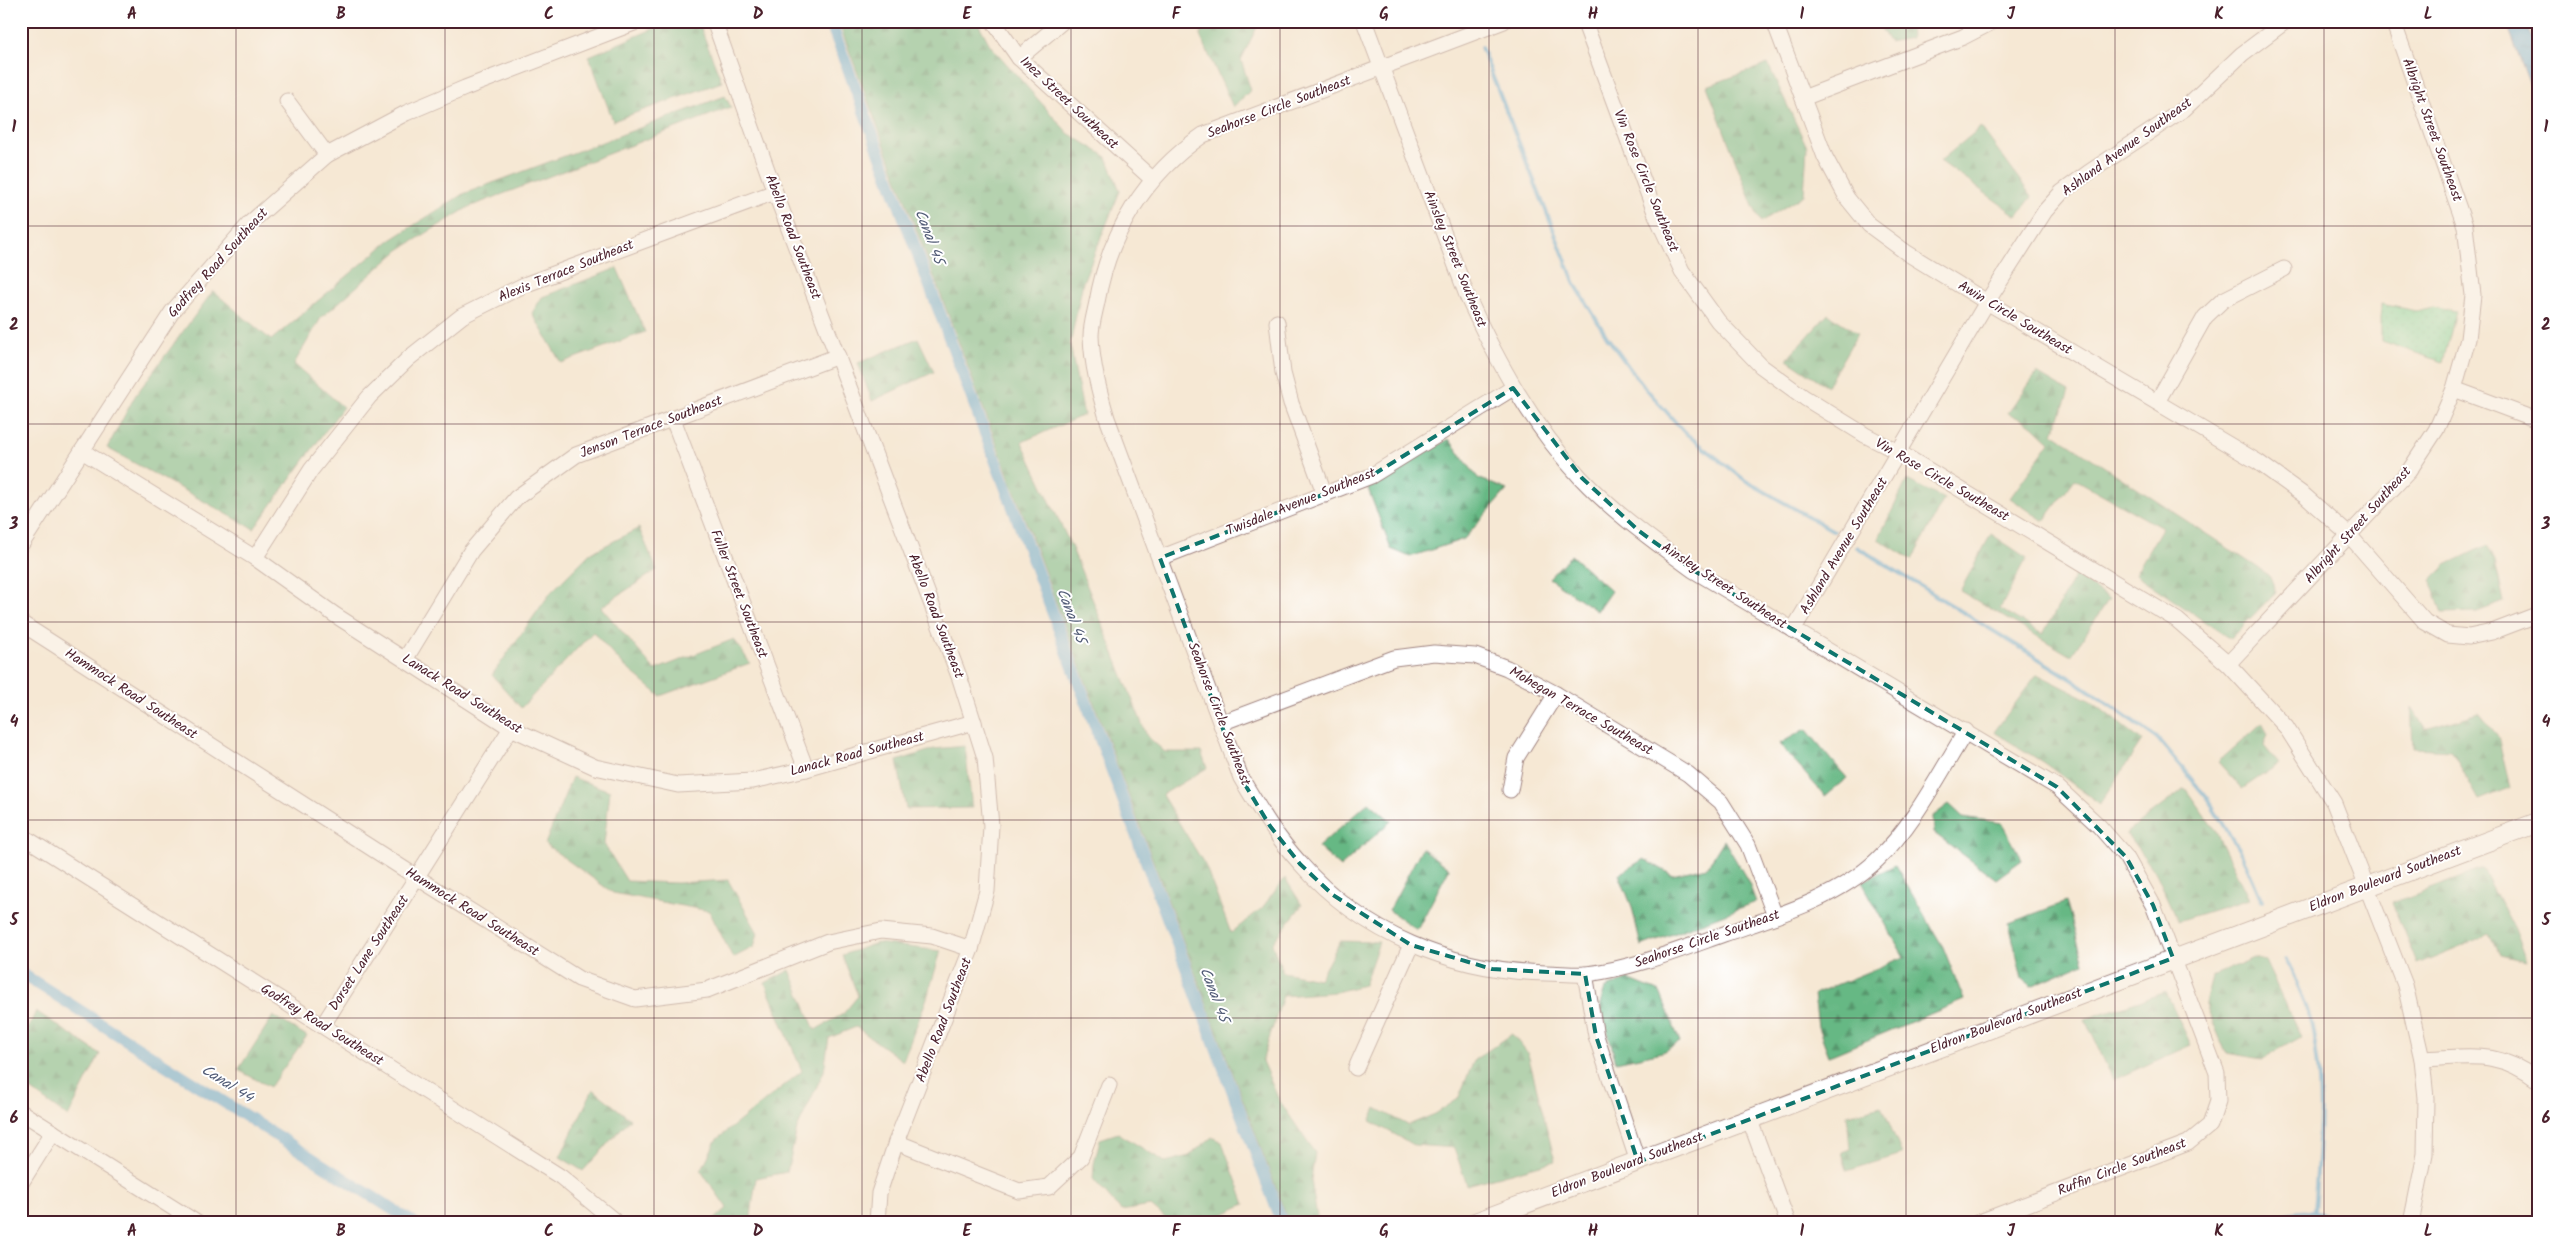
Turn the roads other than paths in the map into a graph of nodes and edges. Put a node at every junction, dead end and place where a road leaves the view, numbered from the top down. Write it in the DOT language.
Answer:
graph roads {
  1 [pos="639,21"];
  2 [pos="714,21"];
  3 [pos="993,21"];
  4 [pos="1063,21"];
  5 [pos="1364,21"];
  6 [pos="1504,21"];
  7 [pos="1584,21"];
  8 [pos="1774,21"];
  9 [pos="1994,21"];
  10 [pos="2286,21"];
  11 [pos="2393,21"];
  12 [pos="1019,58"];
  13 [pos="1382,67"];
  14 [pos="1803,98"];
  15 [pos="287,101"];
  16 [pos="328,155"];
  17 [pos="1152,179"];
  18 [pos="775,192"];
  19 [pos="2284,269"];
  20 [pos="1987,302"];
  21 [pos="1277,322"];
  22 [pos="838,356"];
  23 [pos="1513,388"];
  24 [pos="2454,390"];
  25 [pos="2157,402"];
  26 [pos="2532,418"];
  27 [pos="672,419"];
  28 [pos="82,451"];
  29 [pos="1900,453"];
  30 [pos="1326,495"];
  31 [pos="2350,536"];
  32 [pos="21,544"];
  33 [pos="255,558"];
  34 [pos="1160,558"];
  35 [pos="2539,614"];
  36 [pos="21,623"];
  37 [pos="1793,630"];
  38 [pos="406,658"];
  39 [pos="2228,664"];
  40 [pos="1556,694"];
  41 [pos="974,722"];
  42 [pos="1221,723"];
  43 [pos="511,728"];
  44 [pos="1966,731"];
  45 [pos="806,769"];
  46 [pos="1510,790"];
  47 [pos="2539,822"];
  48 [pos="21,836"];
  49 [pos="418,878"];
  50 [pos="2368,886"];
  51 [pos="1775,916"];
  52 [pos="1411,945"];
  53 [pos="971,949"];
  54 [pos="2173,958"];
  55 [pos="1585,974"];
  56 [pos="323,1025"];
  57 [pos="2422,1059"];
  58 [pos="1356,1068"];
  59 [pos="2539,1081"];
  60 [pos="1109,1085"];
  61 [pos="21,1112"];
  62 [pos="1749,1118"];
  63 [pos="53,1132"];
  64 [pos="896,1142"];
  65 [pos="1638,1162"];
  66 [pos="21,1183"];
  67 [pos="197,1223"];
  68 [pos="617,1223"];
  69 [pos="877,1223"];
  70 [pos="1474,1223"];
  71 [pos="1788,1223"];
  72 [pos="1977,1223"];
  73 [pos="2411,1223"];
  1 -- 16 [label="street, Godfrey Road Southeast"];
  2 -- 18 [label="street, Abello Road Southeast"];
  3 -- 12 [label="street, Inez Street Southeast"];
  4 -- 12 [label="street"];
  5 -- 13 [label="street, Ainsley Street Southeast"];
  6 -- 13 [label="street, Seahorse Circle Southeast"];
  7 -- 29 [label="street, Vin Rose Circle Southeast"];
  8 -- 14 [label="street, Awin Circle Southeast"];
  9 -- 14 [label="street"];
  10 -- 20 [label="street, Ashland Avenue Southeast"];
  11 -- 24 [label="street, Albright Street Southeast"];
  12 -- 17 [label="street, Inez Street Southeast"];
  13 -- 17 [label="street, Seahorse Circle Southeast"];
  13 -- 23 [label="street, Ainsley Street Southeast"];
  14 -- 20 [label="street, Awin Circle Southeast"];
  15 -- 16 [label="street"];
  16 -- 28 [label="street, Godfrey Road Southeast"];
  17 -- 34 [label="street, Seahorse Circle Southeast"];
  18 -- 22 [label="street, Abello Road Southeast"];
  18 -- 33 [label="street, Alexis Terrace Southeast"];
  19 -- 25 [label="street"];
  20 -- 25 [label="street, Awin Circle Southeast"];
  20 -- 29 [label="street, Ashland Avenue Southeast"];
  21 -- 30 [label="street"];
  22 -- 27 [label="street, Jenson Terrace Southeast"];
  22 -- 41 [label="street, Abello Road Southeast"];
  23 -- 30 [label="street, Twisdale Avenue Southeast"];
  23 -- 37 [label="street, Ainsley Street Southeast"];
  24 -- 26 [label="street"];
  24 -- 31 [label="street, Albright Street Southeast"];
  25 -- 31 [label="street, Awin Circle Southeast"];
  27 -- 38 [label="street, Jenson Terrace Southeast"];
  27 -- 45 [label="street, Fuller Street Southeast"];
  28 -- 32 [label="street, Godfrey Road Southeast"];
  28 -- 33 [label="street, Lanack Road Southeast"];
  29 -- 37 [label="street, Ashland Avenue Southeast"];
  29 -- 39 [label="street, Vin Rose Circle Southeast"];
  30 -- 34 [label="street, Twisdale Avenue Southeast"];
  31 -- 35 [label="street, Awin Circle Southeast"];
  31 -- 39 [label="street, Albright Street Southeast"];
  33 -- 38 [label="street, Lanack Road Southeast"];
  34 -- 42 [label="street, Seahorse Circle Southeast"];
  36 -- 49 [label="street, Hammock Road Southeast"];
  37 -- 44 [label="street, Ainsley Street Southeast"];
  38 -- 43 [label="street, Lanack Road Southeast"];
  39 -- 50 [label="street, Vin Rose Circle Southeast"];
  40 -- 42 [label="street, Mohegan Terrace Southeast"];
  40 -- 46 [label="street"];
  40 -- 51 [label="street, Mohegan Terrace Southeast"];
  41 -- 45 [label="street, Lanack Road Southeast"];
  41 -- 53 [label="street, Abello Road Southeast"];
  42 -- 52 [label="street, Seahorse Circle Southeast"];
  43 -- 45 [label="street, Lanack Road Southeast"];
  43 -- 49 [label="street, Dorset Lane Southeast"];
  44 -- 51 [label="street, Seahorse Circle Southeast"];
  44 -- 54 [label="street, Ainsley Street Southeast"];
  47 -- 50 [label="street, Eldron Boulevard Southeast"];
  48 -- 56 [label="street, Godfrey Road Southeast"];
  49 -- 53 [label="street, Hammock Road Southeast"];
  49 -- 56 [label="street, Dorset Lane Southeast"];
  50 -- 54 [label="street, Eldron Boulevard Southeast"];
  50 -- 57 [label="street, Vin Rose Circle Southeast"];
  51 -- 55 [label="street, Seahorse Circle Southeast"];
  52 -- 55 [label="street, Seahorse Circle Southeast"];
  52 -- 58 [label="street"];
  53 -- 64 [label="street, Abello Road Southeast"];
  54 -- 62 [label="street, Eldron Boulevard Southeast"];
  54 -- 72 [label="street, Ruffin Circle Southeast"];
  55 -- 65 [label="street"];
  56 -- 68 [label="street, Godfrey Road Southeast"];
  57 -- 59 [label="street"];
  57 -- 73 [label="street, Vin Rose Circle Southeast"];
  60 -- 64 [label="street"];
  61 -- 63 [label="street"];
  62 -- 65 [label="street, Eldron Boulevard Southeast"];
  62 -- 71 [label="street"];
  63 -- 66 [label="street"];
  63 -- 67 [label="street"];
  64 -- 69 [label="street, Abello Road Southeast"];
  65 -- 70 [label="street, Eldron Boulevard Southeast"];
}
